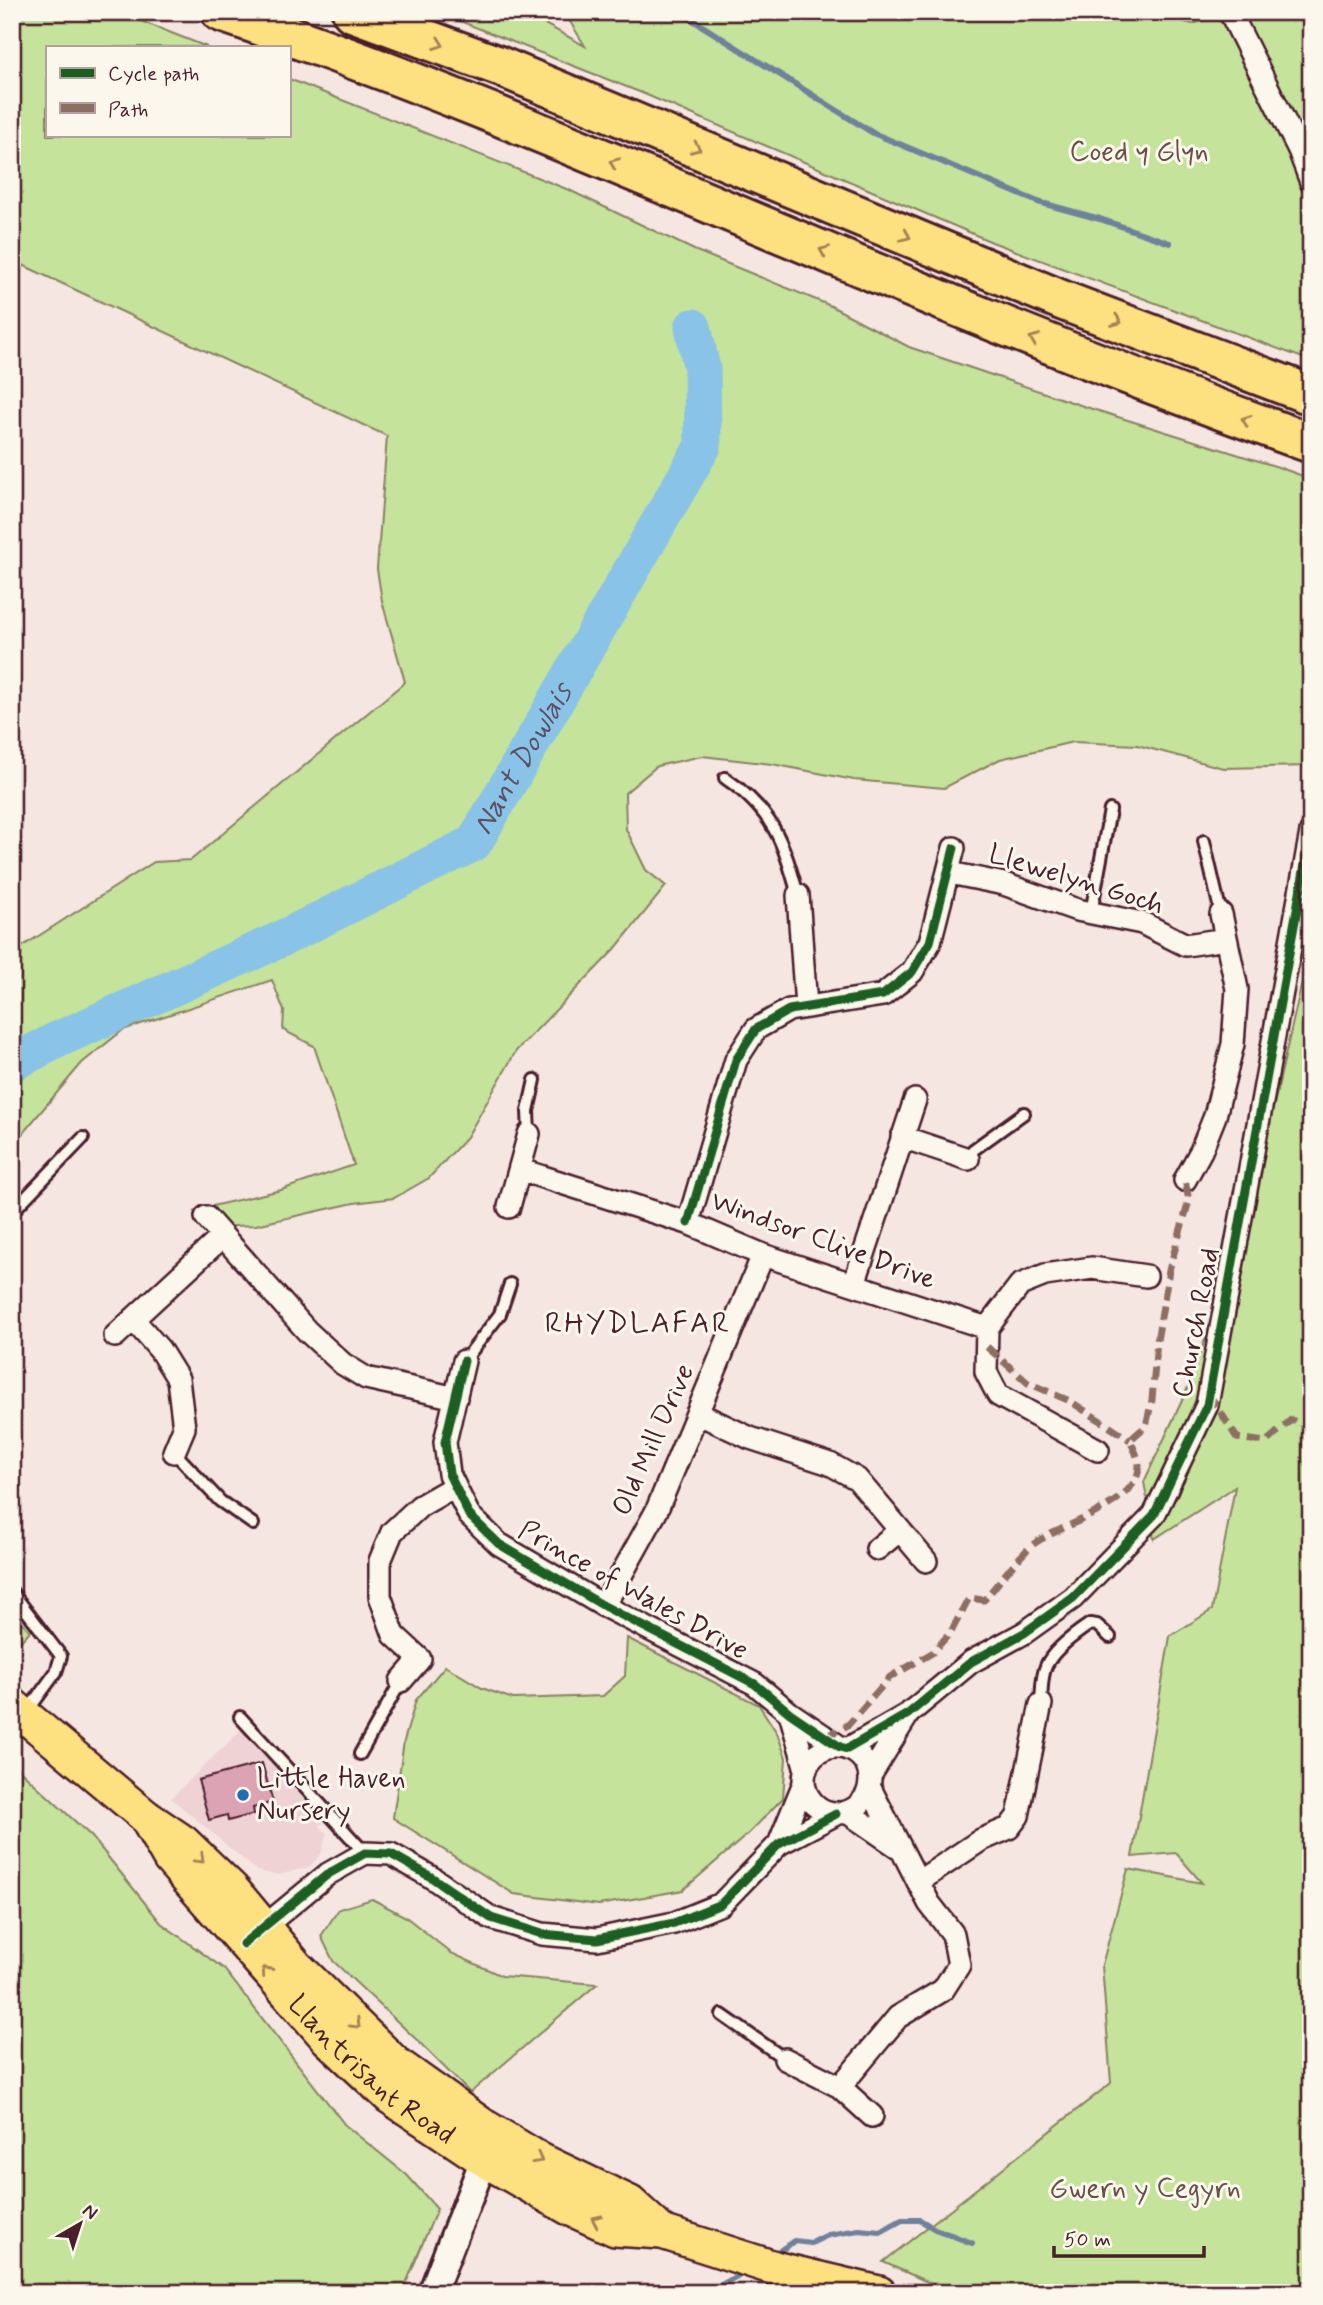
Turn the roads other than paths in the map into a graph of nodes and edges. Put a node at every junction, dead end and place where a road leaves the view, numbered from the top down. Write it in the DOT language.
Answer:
graph roads {
  1 [pos="221,12"];
  2 [pos="352,12"];
  3 [pos="1230,12"];
  4 [pos="1305,147"];
  5 [pos="1311,182"];
  6 [pos="1311,395"];
  7 [pos="1311,443"];
  8 [pos="724,778"];
  9 [pos="1110,810"];
  10 [pos="1311,832"];
  11 [pos="1204,841"];
  12 [pos="954,848"];
  13 [pos="950,873"];
  14 [pos="798,895"];
  15 [pos="1091,913"];
  16 [pos="1221,914"];
  17 [pos="1226,939"];
  18 [pos="806,1007"];
  19 [pos="535,1080"];
  20 [pos="915,1100"];
  21 [pos="1024,1113"];
  22 [pos="529,1134"];
  23 [pos="902,1137"];
  24 [pos="83,1138"];
  25 [pos="968,1159"];
  26 [pos="521,1170"];
  27 [pos="1185,1180"];
  28 [pos="509,1207"];
  29 [pos="12,1212"];
  30 [pos="206,1217"];
  31 [pos="688,1223"];
  32 [pos="223,1236"];
  33 [pos="763,1255"];
  34 [pos="1146,1276"];
  35 [pos="510,1284"];
  36 [pos="854,1284"];
  37 [pos="134,1319"];
  38 [pos="987,1328"];
  39 [pos="115,1336"];
  40 [pos="464,1361"];
  41 [pos="456,1398"];
  42 [pos="697,1413"];
  43 [pos="1098,1450"];
  44 [pos="174,1452"];
  45 [pos="455,1486"];
  46 [pos="253,1524"];
  47 [pos="900,1530"];
  48 [pos="877,1549"];
  49 [pos="926,1561"];
  50 [pos="12,1592"];
  51 [pos="604,1606"];
  52 [pos="1111,1637"];
  53 [pos="401,1681"];
  54 [pos="1041,1704"];
  55 [pos="18,1710"];
  56 [pos="790,1713"];
  57 [pos="908,1714"];
  58 [pos="240,1717"];
  59 [pos="844,1748"];
  60 [pos="360,1754"];
  61 [pos="805,1776"];
  62 [pos="870,1782"];
  63 [pos="842,1813"];
  64 [pos="779,1844"];
  65 [pos="900,1848"];
  66 [pos="365,1853"];
  67 [pos="918,1882"];
  68 [pos="253,1936"];
  69 [pos="722,2015"];
  70 [pos="785,2059"];
  71 [pos="840,2087"];
  72 [pos="872,2116"];
  73 [pos="489,2146"];
  74 [pos="432,2293"];
  75 [pos="879,2293"];
  7 -- 1 [label="highway, one-way"];
  2 -- 6 [label="highway, one-way"];
  3 -- 4 [label="street"];
  4 -- 5 [label="street"];
  8 -- 14 [label="lane"];
  9 -- 15 [label="lane"];
  10 -- 57 [label="street, Church Road"];
  11 -- 16 [label="lane"];
  12 -- 13 [label="street, Llewelyn Goch"];
  13 -- 15 [label="street, Llewelyn Goch"];
  13 -- 18 [label="street, Llewelyn Goch"];
  14 -- 18 [label="street"];
  15 -- 17 [label="street, Llewelyn Goch"];
  16 -- 17 [label="street"];
  17 -- 27 [label="street"];
  18 -- 31 [label="street, Llewelyn Goch"];
  19 -- 22 [label="lane"];
  20 -- 23 [label="street"];
  21 -- 25 [label="lane"];
  22 -- 26 [label="street"];
  23 -- 25 [label="street"];
  23 -- 36 [label="street"];
  24 -- 29 [label="lane"];
  26 -- 28 [label="street"];
  26 -- 31 [label="street, Windsor Clive Drive"];
  30 -- 32 [label="street"];
  31 -- 33 [label="street, Windsor Clive Drive"];
  32 -- 37 [label="street"];
  32 -- 41 [label="street"];
  33 -- 36 [label="street, Windsor Clive Drive"];
  33 -- 42 [label="street, Old Mill Drive"];
  34 -- 38 [label="street"];
  35 -- 40 [label="lane"];
  36 -- 38 [label="street, Windsor Clive Drive"];
  37 -- 39 [label="street"];
  37 -- 44 [label="street"];
  38 -- 43 [label="street"];
  40 -- 41 [label="street, Prince of Wales Drive"];
  41 -- 45 [label="street, Prince of Wales Drive"];
  42 -- 47 [label="street"];
  42 -- 51 [label="street, Old Mill Drive"];
  44 -- 46 [label="lane"];
  45 -- 51 [label="street, Prince of Wales Drive"];
  45 -- 53 [label="street"];
  47 -- 48 [label="street"];
  47 -- 49 [label="street"];
  50 -- 55 [label="lane"];
  51 -- 56 [label="street, Prince of Wales Drive"];
  52 -- 54 [label="lane"];
  53 -- 60 [label="lane"];
  54 -- 67 [label="street"];
  55 -- 68 [label="main road, Llantrisant Road"];
  56 -- 59 [label="street, Prince of Wales Drive"];
  56 -- 61 [label="street"];
  57 -- 59 [label="street, Church Road"];
  57 -- 62 [label="street, Church Road"];
  58 -- 66 [label="lane"];
  59 -- 61 [label="street"];
  59 -- 62 [label="street"];
  61 -- 63 [label="street"];
  61 -- 64 [label="street"];
  62 -- 63 [label="street"];
  62 -- 65 [label="street"];
  63 -- 64 [label="street"];
  63 -- 65 [label="street"];
  64 -- 66 [label="street"];
  65 -- 67 [label="street"];
  66 -- 68 [label="street"];
  67 -- 71 [label="street"];
  68 -- 73 [label="main road, Llantrisant Road"];
  69 -- 70 [label="lane"];
  70 -- 71 [label="street"];
  71 -- 72 [label="street"];
  73 -- 74 [label="street"];
  73 -- 75 [label="main road, Llantrisant Road"];
}
